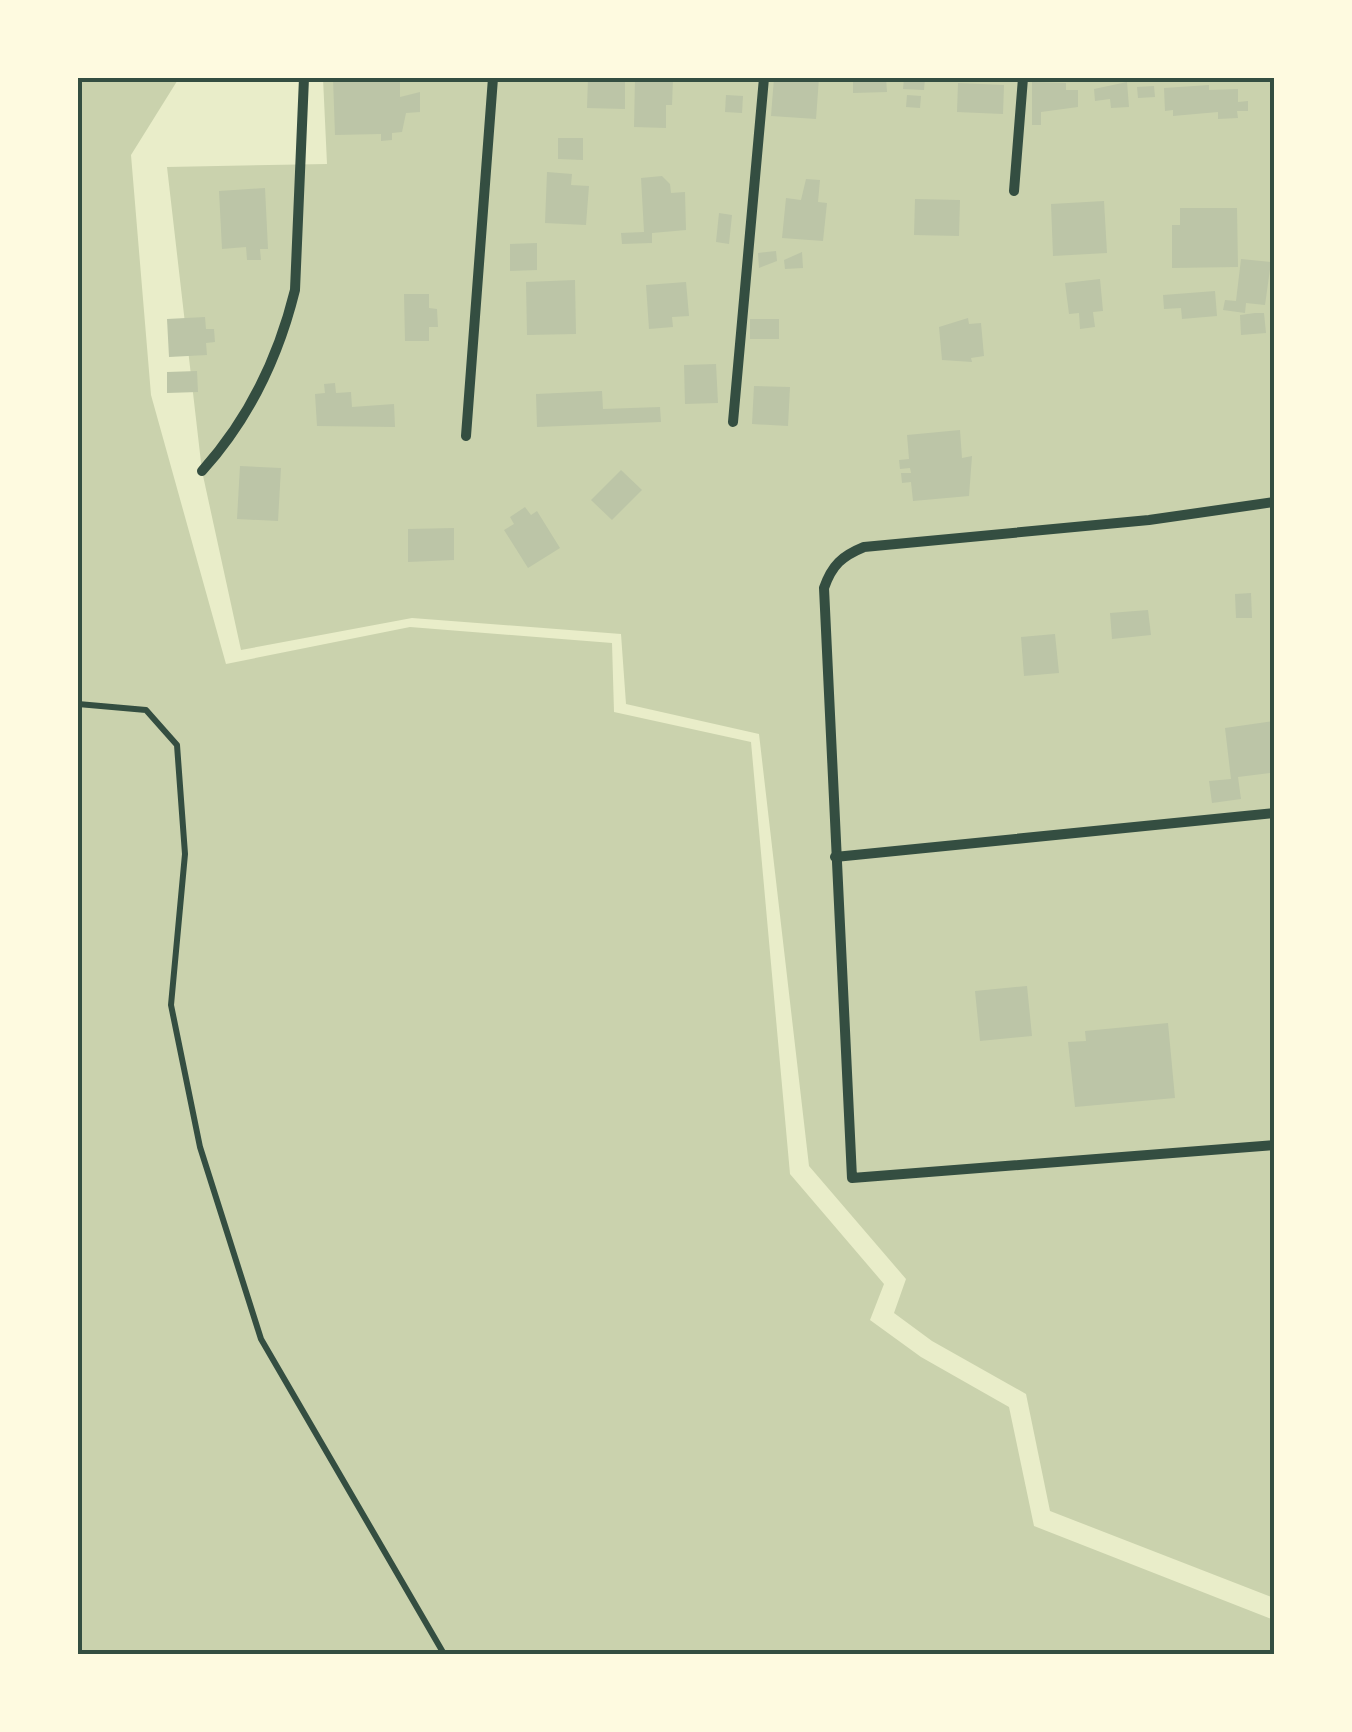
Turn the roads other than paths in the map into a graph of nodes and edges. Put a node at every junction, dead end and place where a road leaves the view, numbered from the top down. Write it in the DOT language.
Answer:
graph roads {
  1 [pos="304,78"];
  2 [pos="493,78"];
  3 [pos="764,78"];
  4 [pos="1022,78"];
  5 [pos="1014,191"];
  6 [pos="733,422"];
  7 [pos="466,436"];
  8 [pos="202,471"];
  9 [pos="1274,502"];
  10 [pos="1274,813"];
  11 [pos="835,857"];
  12 [pos="1274,1145"];
  1 -- 8 [label="street"];
  2 -- 7 [label="street"];
  3 -- 6 [label="street"];
  4 -- 5 [label="street"];
  9 -- 11 [label="street"];
  10 -- 11 [label="street"];
  11 -- 12 [label="street"];
}
